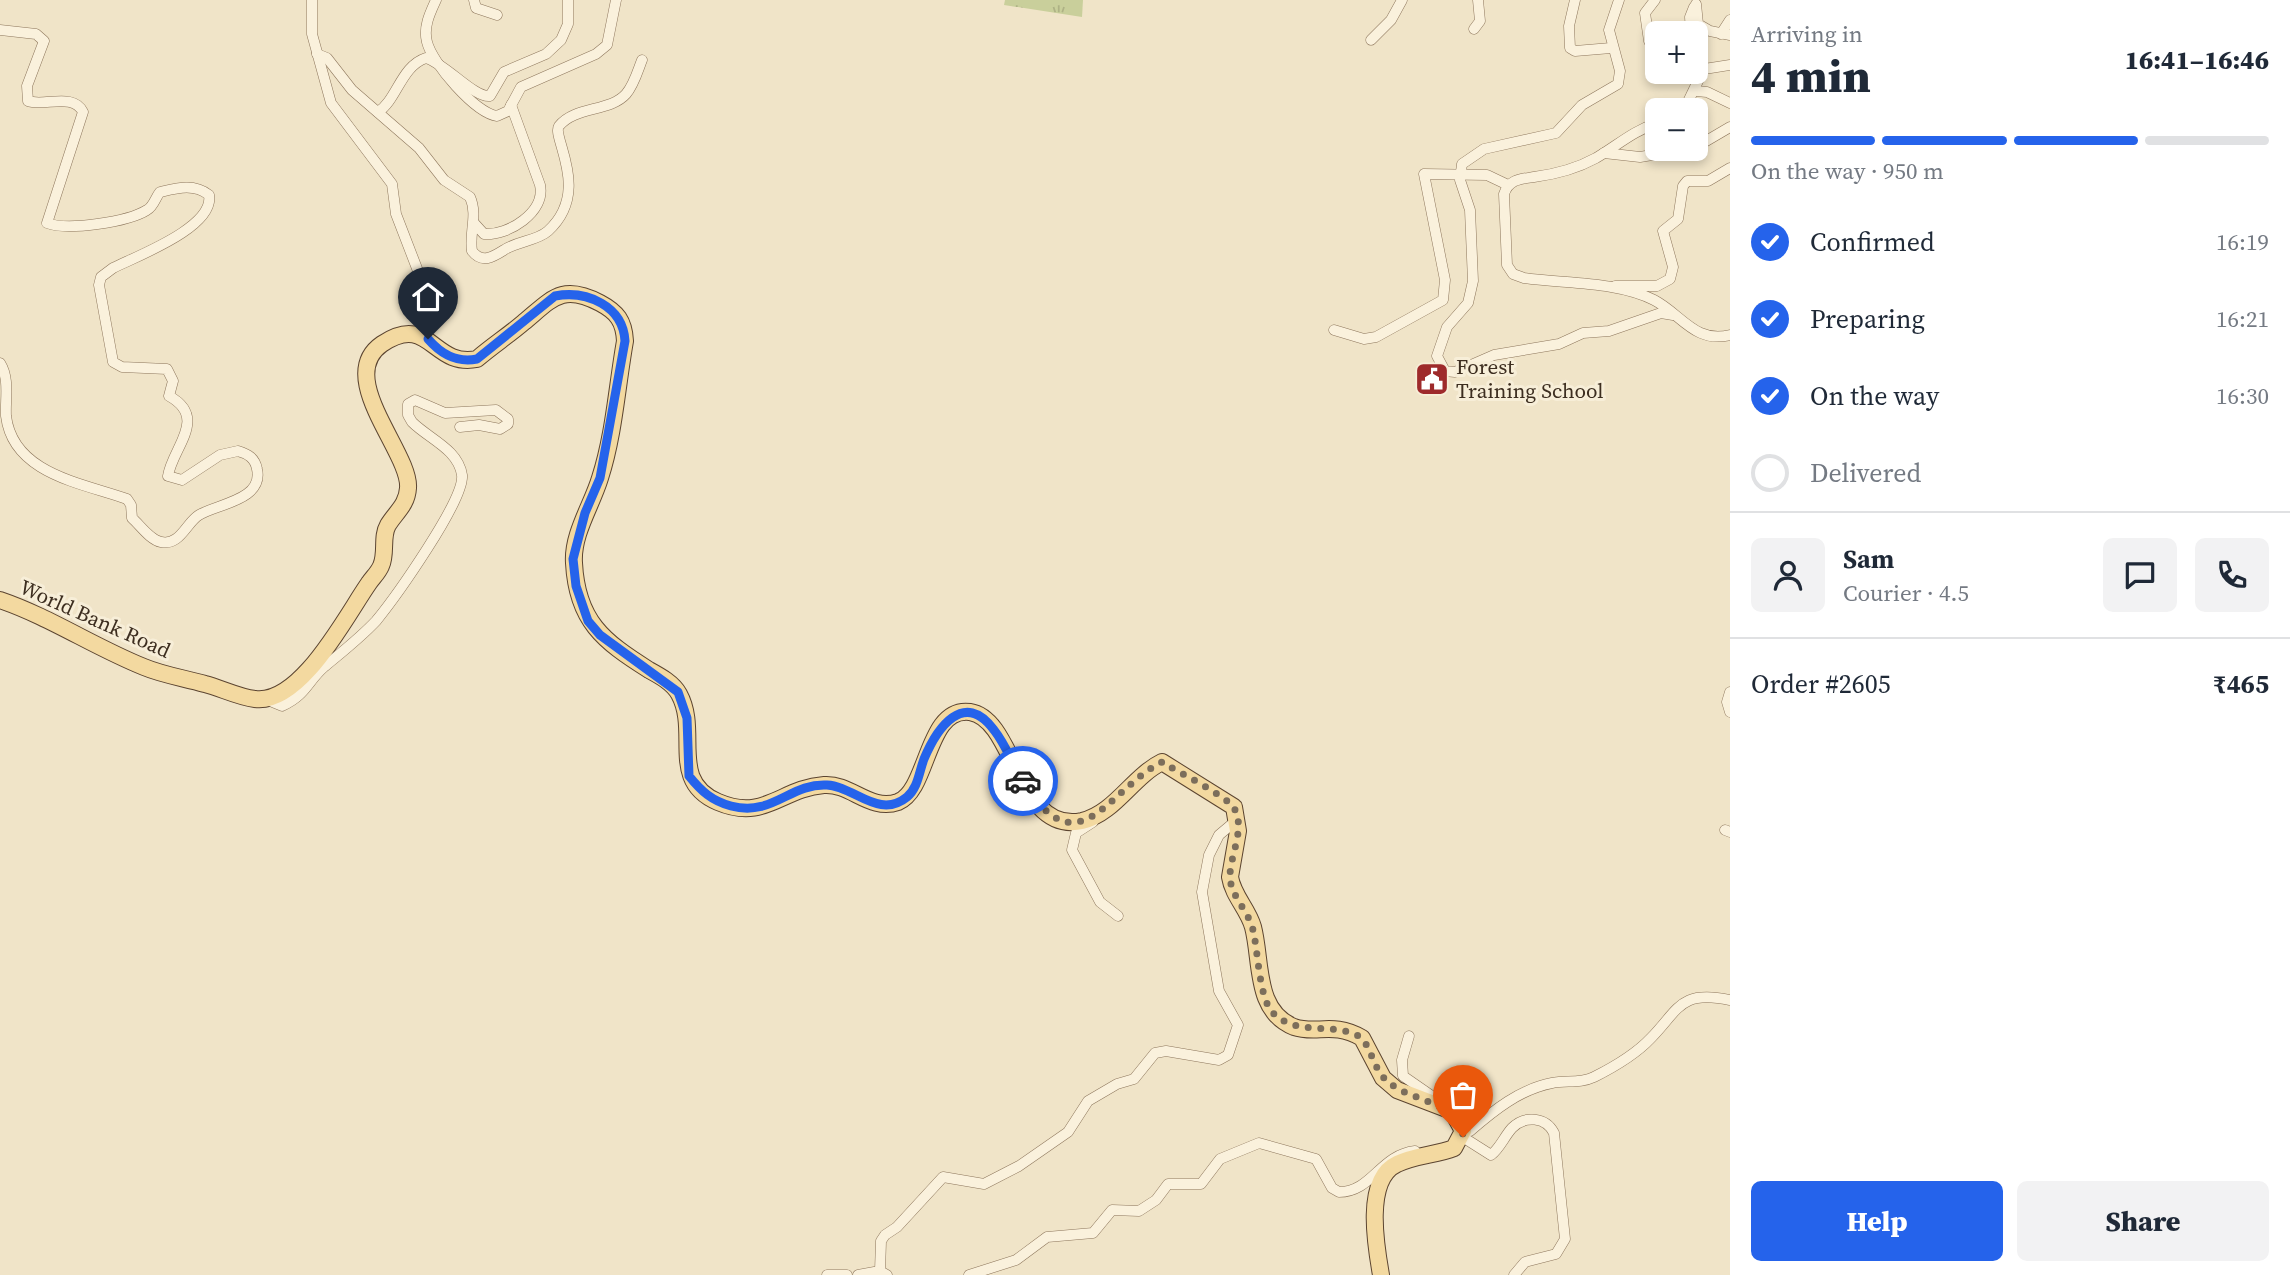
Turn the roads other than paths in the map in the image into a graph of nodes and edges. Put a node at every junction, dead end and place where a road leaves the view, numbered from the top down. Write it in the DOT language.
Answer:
graph roads {
  1 [pos="312,0"];
  2 [pos="436,0"];
  3 [pos="474,0"];
  4 [pos="568,0"];
  5 [pos="616,0"];
  6 [pos="1402,0"];
  7 [pos="1478,0"];
  8 [pos="1575,0"];
  9 [pos="1619,0"];
  10 [pos="1655,0"];
  11 [pos="1697,2"];
  12 [pos="497,15"];
  13 [pos="1730,20"];
  14 [pos="1646,21"];
  15 [pos="1690,21"];
  16 [pos="1474,29"];
  17 [pos="0,30"];
  18 [pos="1726,34"];
  19 [pos="1371,40"];
  20 [pos="1611,48"];
  21 [pos="317,54"];
  22 [pos="642,60"];
  23 [pos="436,61"];
  24 [pos="1730,65"];
  25 [pos="1708,68"];
  26 [pos="1697,84"];
  27 [pos="1696,91"];
  28 [pos="1692,98"];
  29 [pos="1730,103"];
  30 [pos="511,105"];
  31 [pos="378,112"];
  32 [pos="1645,127"];
  33 [pos="1730,127"];
  34 [pos="1708,139"];
  35 [pos="1604,153"];
  36 [pos="1645,156"];
  37 [pos="1730,168"];
  38 [pos="1459,173"];
  39 [pos="1508,185"];
  40 [pos="474,223"];
  41 [pos="1604,286"];
  42 [pos="1673,315"];
  43 [pos="1334,330"];
  44 [pos="423,335"];
  45 [pos="1730,335"];
  46 [pos="0,363"];
  47 [pos="460,427"];
  48 [pos="0,600"];
  49 [pos="1730,692"];
  50 [pos="265,699"];
  51 [pos="1730,712"];
  52 [pos="1099,813"];
  53 [pos="1238,819"];
  54 [pos="1118,916"];
  55 [pos="1730,1000"];
  56 [pos="1409,1037"];
  57 [pos="1442,1107"];
  58 [pos="1462,1134"];
  59 [pos="1437,1154"];
  60 [pos="883,1273"];
  61 [pos="827,1275"];
  62 [pos="847,1275"];
  63 [pos="858,1275"];
  64 [pos="969,1275"];
  65 [pos="1381,1275"];
  66 [pos="1514,1275"];
  1 -- 21 [label="street"];
  2 -- 23 [label="street"];
  3 -- 12 [label="street"];
  4 -- 23 [label="street"];
  5 -- 30 [label="street"];
  6 -- 19 [label="street"];
  7 -- 16 [label="street"];
  8 -- 20 [label="street"];
  9 -- 20 [label="street"];
  10 -- 14 [label="street"];
  11 -- 15 [label="street"];
  11 -- 18 [label="street"];
  13 -- 18 [label="street"];
  17 -- 46 [label="street"];
  20 -- 38 [label="street"];
  21 -- 31 [label="street"];
  21 -- 44 [label="street"];
  22 -- 40 [label="street"];
  23 -- 30 [label="street"];
  23 -- 31 [label="street"];
  24 -- 25 [label="street"];
  26 -- 27 [label="street"];
  27 -- 28 [label="street"];
  27 -- 29 [label="street"];
  30 -- 40 [label="street"];
  31 -- 40 [label="street"];
  32 -- 35 [label="street"];
  33 -- 34 [label="street"];
  35 -- 36 [label="street"];
  35 -- 39 [label="street"];
  37 -- 41 [label="street"];
  38 -- 39 [label="street"];
  38 -- 42 [label="street"];
  38 -- 43 [label="street"];
  39 -- 41 [label="street"];
  41 -- 42 [label="street"];
  42 -- 45 [label="street"];
  44 -- 50 [label="main road"];
  44 -- 52 [label="main road"];
  47 -- 50 [label="street"];
  48 -- 50 [label="main road, World Bank Road"];
  49 -- 51 [label="street"];
  52 -- 53 [label="main road"];
  52 -- 54 [label="street"];
  53 -- 57 [label="main road"];
  53 -- 60 [label="street"];
  55 -- 58 [label="street"];
  56 -- 57 [label="street"];
  57 -- 58 [label="main road"];
  58 -- 59 [label="main road"];
  58 -- 66 [label="street"];
  59 -- 64 [label="street"];
  59 -- 65 [label="main road"];
  60 -- 63 [label="street"];
  61 -- 62 [label="street"];
}
